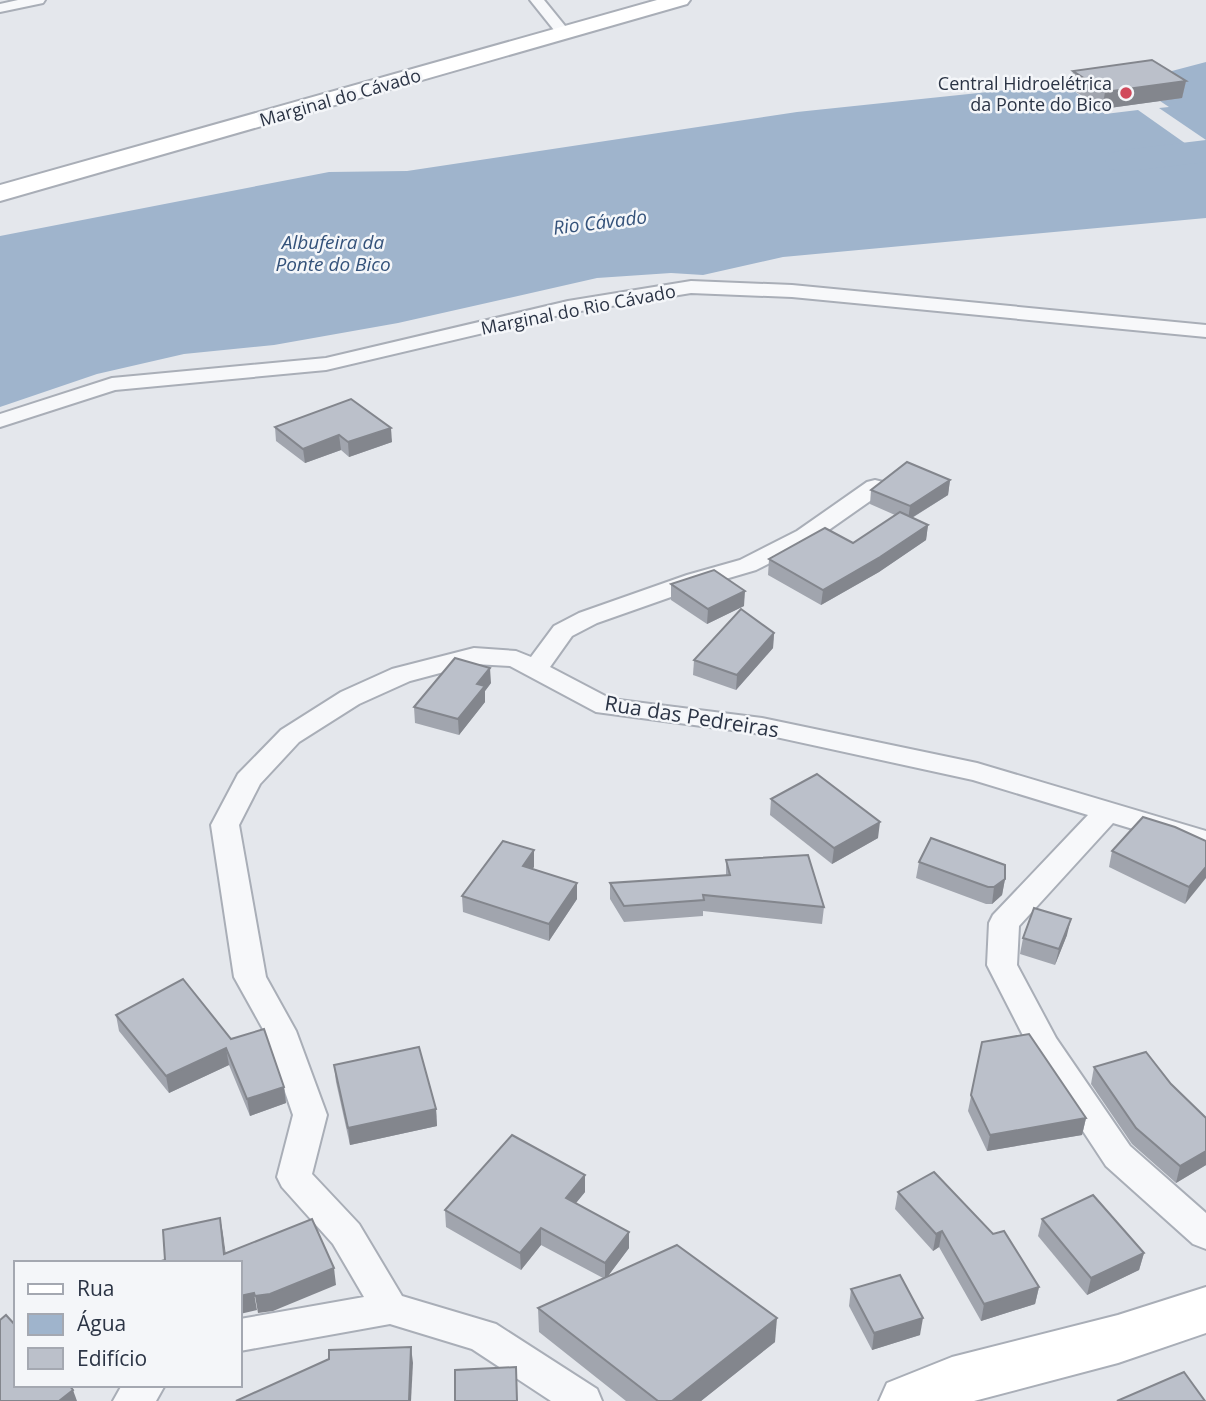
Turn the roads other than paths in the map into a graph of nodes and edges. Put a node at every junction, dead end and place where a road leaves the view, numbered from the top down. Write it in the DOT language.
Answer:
graph roads {
  1 [pos="38,0"];
  2 [pos="537,0"];
  3 [pos="680,0"];
  4 [pos="0,8"];
  5 [pos="563,32"];
  6 [pos="0,193"];
  7 [pos="1206,331"];
  8 [pos="0,421"];
  9 [pos="875,487"];
  10 [pos="535,670"];
  11 [pos="1107,811"];
  12 [pos="1206,841"];
  13 [pos="1206,1234"];
  14 [pos="390,1308"];
  15 [pos="1206,1310"];
  16 [pos="242,1335"];
  17 [pos="144,1387"];
  18 [pos="132,1401"];
  19 [pos="583,1401"];
  20 [pos="907,1401"];
  1 -- 4 [label="street"];
  2 -- 5 [label="street"];
  3 -- 5 [label="street, Marginal do Cávado"];
  5 -- 6 [label="street, Marginal do Cávado"];
  7 -- 8 [label="street, Marginal do Rio Cávado"];
  9 -- 10 [label="street"];
  10 -- 11 [label="street, Rua das Pedreiras"];
  10 -- 14 [label="street, Rua das Pedreiras"];
  11 -- 12 [label="street, Rua das Pedreiras"];
  11 -- 13 [label="street"];
  14 -- 16 [label="street"];
  14 -- 19 [label="street"];
  15 -- 20 [label="street"];
  17 -- 18 [label="street"];
}
